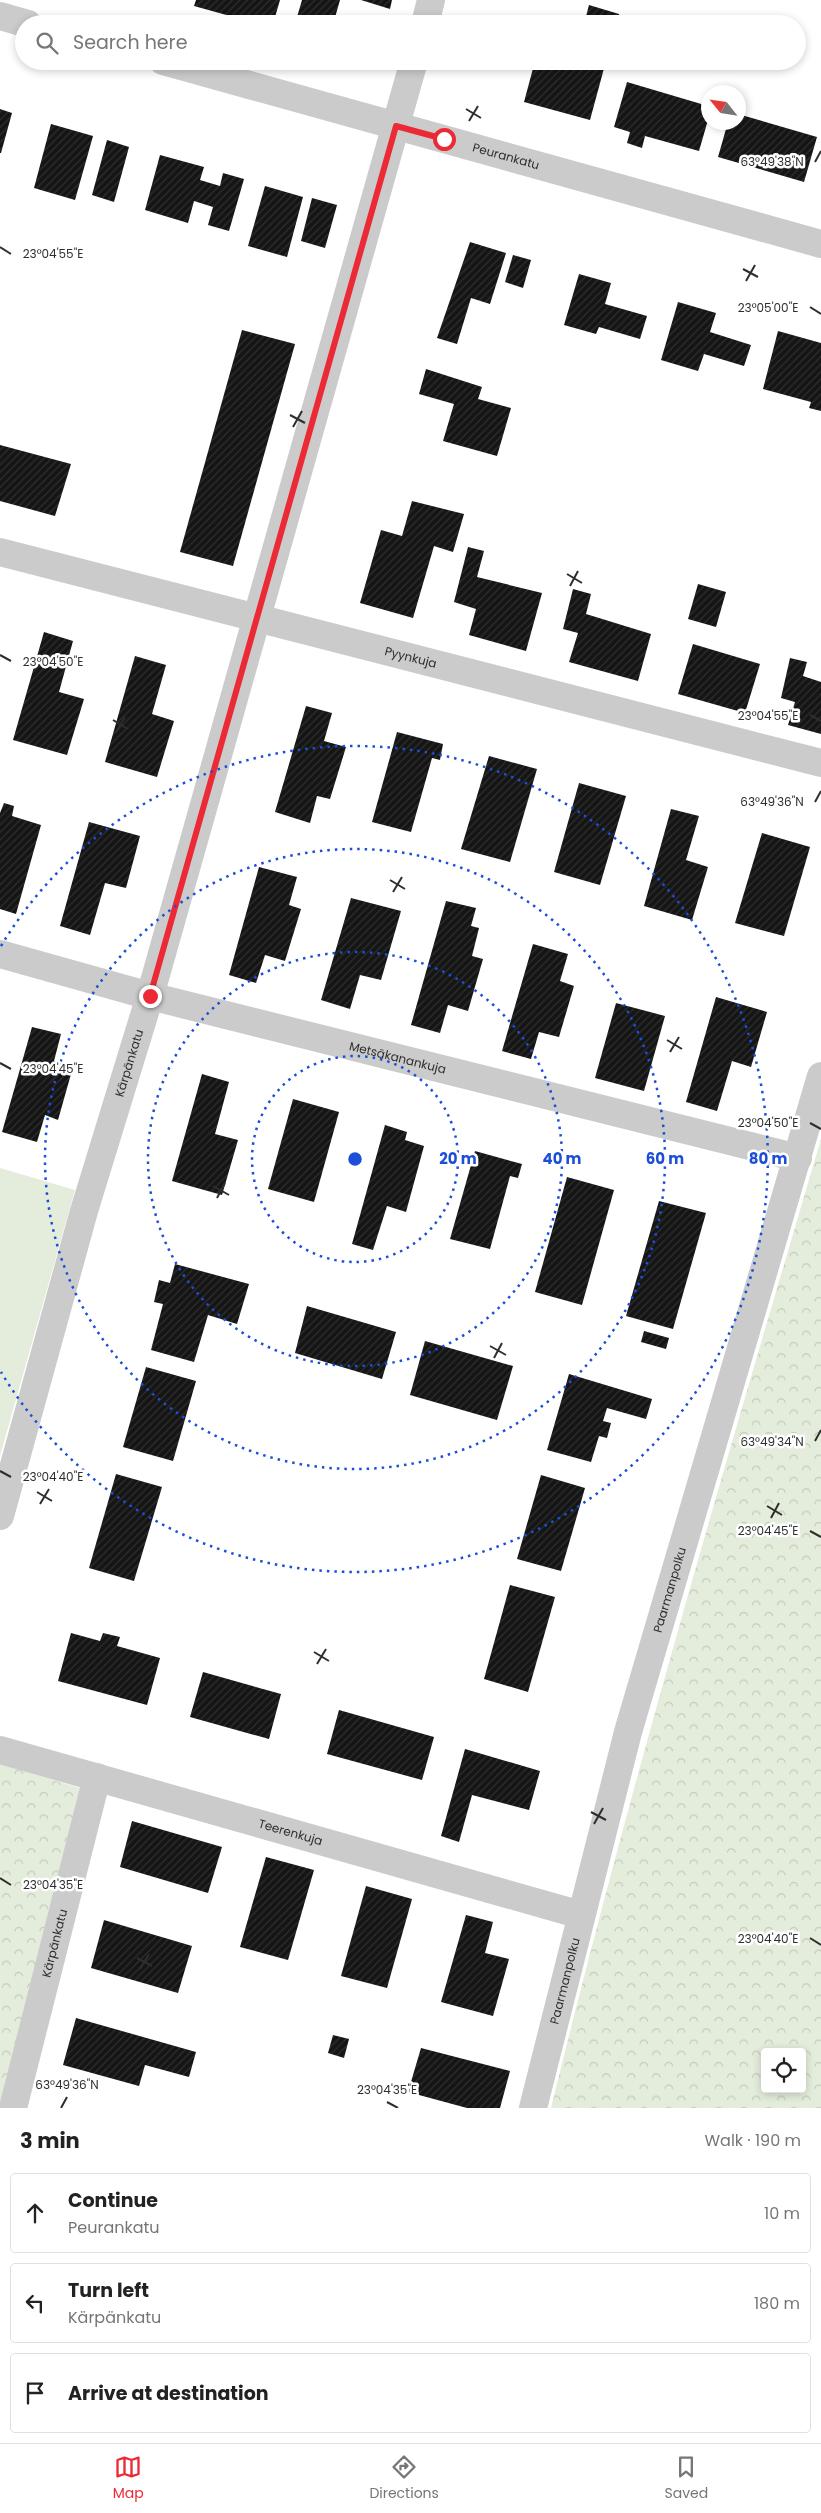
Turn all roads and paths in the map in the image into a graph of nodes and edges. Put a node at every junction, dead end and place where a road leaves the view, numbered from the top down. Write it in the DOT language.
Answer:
graph roads {
  1 [pos="431,0"];
  2 [pos="427,15"];
  3 [pos="0,16"];
  4 [pos="15,20"];
  5 [pos="195,70"];
  6 [pos="412,70"];
  7 [pos="396,126"];
  8 [pos="821,244"];
  9 [pos="0,552"];
  10 [pos="256,620"];
  11 [pos="821,763"];
  12 [pos="0,954"];
  13 [pos="150,996"];
  14 [pos="821,1076"];
  15 [pos="798,1158"];
  16 [pos="0,1516"];
  17 [pos="0,1750"];
  18 [pos="97,1778"];
  19 [pos="581,1915"];
  20 [pos="14,2108"];
  21 [pos="533,2108"];
  1 -- 2 [label="street"];
  3 -- 4 [label="street"];
  5 -- 7 [label="street, Peurankatu"];
  6 -- 7 [label="street, Kärpänkatu"];
  7 -- 8 [label="street, Peurankatu"];
  7 -- 10 [label="street, Kärpänkatu"];
  9 -- 10 [label="street, Pyynkuja"];
  10 -- 11 [label="street, Pyynkuja"];
  10 -- 13 [label="street, Kärpänkatu"];
  12 -- 13 [label="street, Metsäkanankuja"];
  13 -- 15 [label="street, Metsäkanankuja"];
  13 -- 16 [label="street, Kärpänkatu"];
  14 -- 15 [label="street, Paarmanpolku"];
  15 -- 19 [label="street, Paarmanpolku"];
  17 -- 18 [label="street, Teerenkuja"];
  18 -- 19 [label="street, Teerenkuja"];
  18 -- 20 [label="street, Kärpänkatu"];
  19 -- 21 [label="street, Paarmanpolku"];
}
